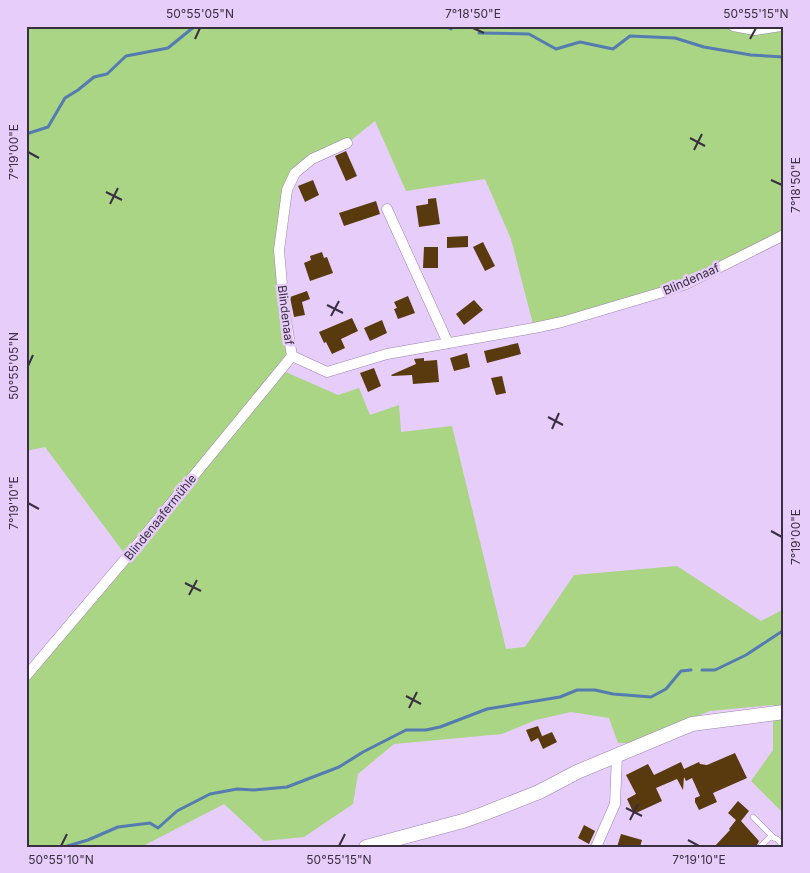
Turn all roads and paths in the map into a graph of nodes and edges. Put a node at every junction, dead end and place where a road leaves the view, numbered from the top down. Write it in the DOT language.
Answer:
graph roads {
  1 [pos="733,26"];
  2 [pos="781,26"];
  3 [pos="347,143"];
  4 [pos="387,209"];
  5 [pos="784,235"];
  6 [pos="448,343"];
  7 [pos="292,356"];
  8 [pos="26,676"];
  9 [pos="784,712"];
  10 [pos="617,755"];
  11 [pos="753,817"];
  12 [pos="774,838"];
  13 [pos="366,847"];
  14 [pos="596,847"];
  15 [pos="760,847"];
  16 [pos="784,847"];
  1 -- 2 [label="street"];
  3 -- 7 [label="street, Blindenaaf"];
  4 -- 6 [label="street"];
  5 -- 6 [label="street, Blindenaaf"];
  6 -- 7 [label="street, Blindenaaf"];
  7 -- 8 [label="street, Blindenaafermühle"];
  9 -- 10 [label="main road"];
  10 -- 13 [label="main road"];
  10 -- 14 [label="street"];
  11 -- 12 [label="lane"];
  12 -- 15 [label="lane"];
  12 -- 16 [label="lane"];
}
